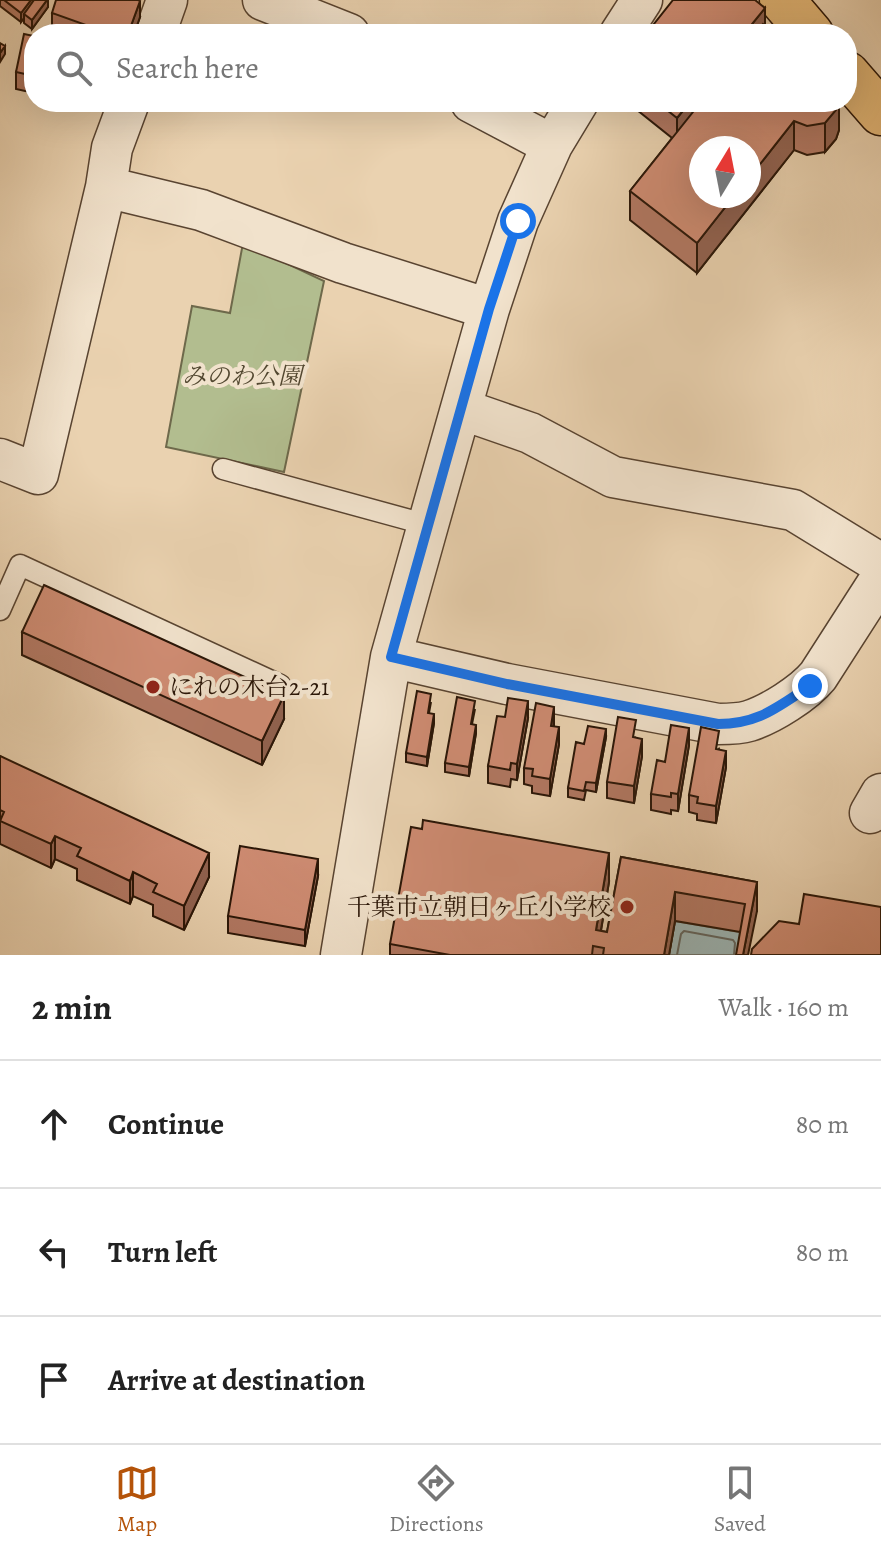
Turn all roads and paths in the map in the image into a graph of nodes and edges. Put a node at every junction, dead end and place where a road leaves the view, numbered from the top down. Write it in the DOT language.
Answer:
graph roads {
  1 [pos="167,0"];
  2 [pos="263,0"];
  3 [pos="642,0"];
  4 [pos="782,0"];
  5 [pos="159,24"];
  6 [pos="324,24"];
  7 [pos="626,24"];
  8 [pos="802,24"];
  9 [pos="857,85"];
  10 [pos="125,112"];
  11 [pos="490,112"];
  12 [pos="572,112"];
  13 [pos="881,113"];
  14 [pos="552,145"];
  15 [pos="106,187"];
  16 [pos="489,309"];
  17 [pos="461,409"];
  18 [pos="0,459"];
  19 [pos="223,469"];
  20 [pos="428,525"];
  21 [pos="881,564"];
  22 [pos="881,578"];
  23 [pos="0,610"];
  24 [pos="391,657"];
  25 [pos="280,685"];
  26 [pos="341,955"];
  1 -- 5 [label="street"];
  2 -- 6 [label="street"];
  3 -- 7 [label="street"];
  4 -- 8 [label="main road"];
  9 -- 13 [label="main road"];
  10 -- 15 [label="street"];
  11 -- 14 [label="street"];
  12 -- 14 [label="street"];
  14 -- 16 [label="street"];
  15 -- 16 [label="street"];
  15 -- 18 [label="street"];
  16 -- 17 [label="street"];
  17 -- 20 [label="street"];
  17 -- 21 [label="street"];
  19 -- 20 [label="lane"];
  20 -- 24 [label="street"];
  22 -- 24 [label="street"];
  23 -- 25 [label="lane"];
  24 -- 26 [label="street"];
}
